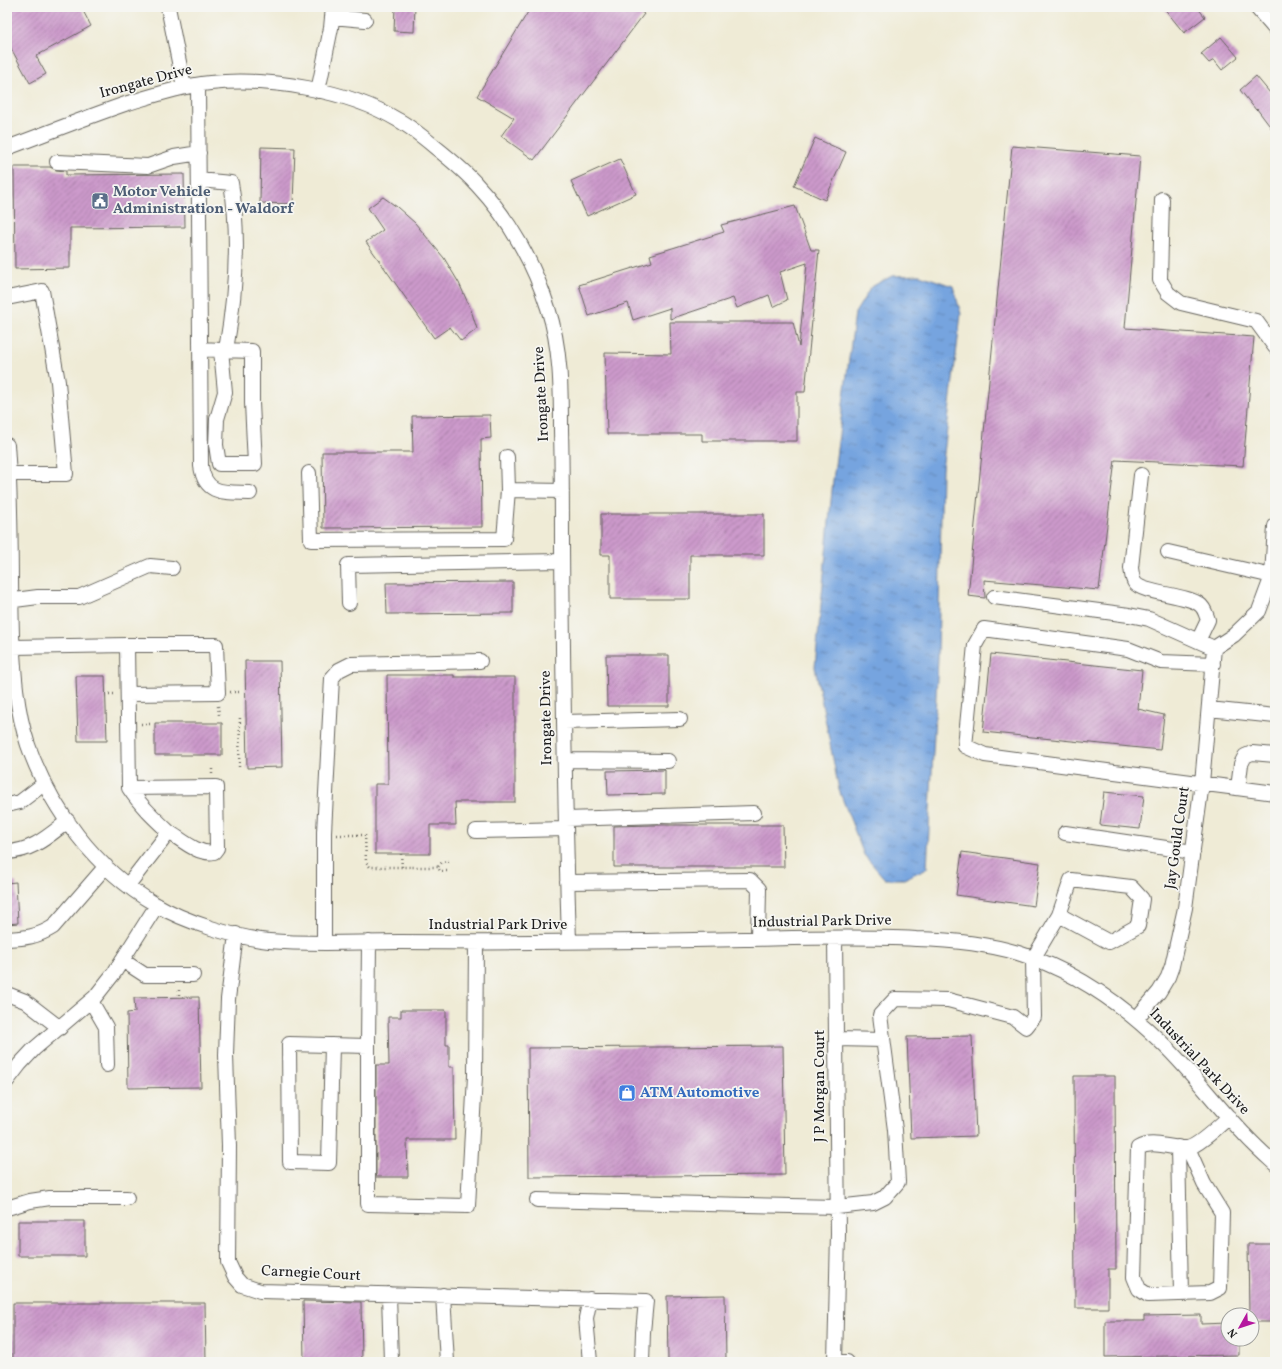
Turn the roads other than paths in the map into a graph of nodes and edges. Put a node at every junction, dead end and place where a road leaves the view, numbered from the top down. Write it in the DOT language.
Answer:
graph roads {
  1 [pos="168,7"];
  2 [pos="1256,7"];
  3 [pos="333,12"];
  4 [pos="365,20"];
  5 [pos="1275,29"];
  6 [pos="198,85"];
  7 [pos="184,87"];
  8 [pos="318,91"];
  9 [pos="7,148"];
  10 [pos="199,153"];
  11 [pos="57,162"];
  12 [pos="200,180"];
  13 [pos="1162,199"];
  14 [pos="7,298"];
  15 [pos="1275,347"];
  16 [pos="201,349"];
  17 [pos="224,350"];
  18 [pos="7,445"];
  19 [pos="507,457"];
  20 [pos="309,473"];
  21 [pos="9,474"];
  22 [pos="1141,475"];
  23 [pos="508,490"];
  24 [pos="562,491"];
  25 [pos="250,493"];
  26 [pos="1275,526"];
  27 [pos="1168,552"];
  28 [pos="562,561"];
  29 [pos="172,568"];
  30 [pos="1272,576"];
  31 [pos="994,597"];
  32 [pos="9,601"];
  33 [pos="349,603"];
  34 [pos="1198,641"];
  35 [pos="127,645"];
  36 [pos="13,647"];
  37 [pos="1214,648"];
  38 [pos="480,661"];
  39 [pos="1213,664"];
  40 [pos="123,694"];
  41 [pos="1209,709"];
  42 [pos="1275,716"];
  43 [pos="680,719"];
  44 [pos="564,722"];
  45 [pos="1275,755"];
  46 [pos="564,760"];
  47 [pos="668,761"];
  48 [pos="45,783"];
  49 [pos="1202,783"];
  50 [pos="129,788"];
  51 [pos="1238,788"];
  52 [pos="1275,793"];
  53 [pos="7,805"];
  54 [pos="754,813"];
  55 [pos="68,821"];
  56 [pos="566,824"];
  57 [pos="476,831"];
  58 [pos="169,832"];
  59 [pos="1065,833"];
  60 [pos="7,852"];
  61 [pos="1193,852"];
  62 [pos="106,866"];
  63 [pos="567,882"];
  64 [pos="128,886"];
  65 [pos="157,905"];
  66 [pos="1059,915"];
  67 [pos="236,934"];
  68 [pos="835,938"];
  69 [pos="7,939"];
  70 [pos="758,939"];
  71 [pos="324,942"];
  72 [pos="369,942"];
  73 [pos="476,942"];
  74 [pos="568,942"];
  75 [pos="1033,959"];
  76 [pos="122,960"];
  77 [pos="193,975"];
  78 [pos="7,994"];
  79 [pos="91,1001"];
  80 [pos="1136,1019"];
  81 [pos="60,1028"];
  82 [pos="837,1039"];
  83 [pos="883,1040"];
  84 [pos="332,1045"];
  85 [pos="368,1046"];
  86 [pos="107,1065"];
  87 [pos="7,1081"];
  88 [pos="1229,1117"];
  89 [pos="1183,1147"];
  90 [pos="1275,1164"];
  91 [pos="128,1198"];
  92 [pos="537,1200"];
  93 [pos="837,1207"];
  94 [pos="7,1208"];
  95 [pos="389,1294"];
  96 [pos="1181,1294"];
  97 [pos="443,1295"];
  98 [pos="590,1299"];
  99 [pos="391,1362"];
  100 [pos="447,1362"];
  101 [pos="590,1362"];
  102 [pos="642,1362"];
  103 [pos="839,1362"];
  1 -- 7 [label="street"];
  2 -- 5 [label="street"];
  3 -- 4 [label="street"];
  3 -- 8 [label="street"];
  6 -- 7 [label="street, Irongate Drive"];
  6 -- 8 [label="street, Irongate Drive"];
  6 -- 10 [label="street"];
  7 -- 9 [label="street, Irongate Drive"];
  8 -- 24 [label="street, Irongate Drive"];
  10 -- 11 [label="street"];
  10 -- 12 [label="street"];
  12 -- 16 [label="street"];
  12 -- 17 [label="street"];
  13 -- 15 [label="street"];
  14 -- 21 [label="street"];
  16 -- 17 [label="street"];
  16 -- 25 [label="street"];
  17 -- 17 [label="street"];
  18 -- 21 [label="street, Industrial Park Drive"];
  19 -- 23 [label="street"];
  20 -- 23 [label="street"];
  21 -- 32 [label="street, Industrial Park Drive"];
  22 -- 34 [label="street"];
  23 -- 24 [label="street"];
  24 -- 28 [label="street, Irongate Drive"];
  26 -- 30 [label="street"];
  27 -- 30 [label="street"];
  28 -- 33 [label="street"];
  28 -- 44 [label="street, Irongate Drive"];
  29 -- 32 [label="street"];
  30 -- 37 [label="street"];
  31 -- 34 [label="street"];
  32 -- 36 [label="street, Industrial Park Drive"];
  34 -- 37 [label="street"];
  35 -- 36 [label="street"];
  35 -- 40 [label="street"];
  35 -- 40 [label="street"];
  36 -- 48 [label="street, Industrial Park Drive"];
  37 -- 39 [label="street, Jay Gould Court"];
  38 -- 71 [label="street"];
  39 -- 41 [label="street, Jay Gould Court"];
  39 -- 49 [label="street"];
  40 -- 50 [label="street"];
  41 -- 42 [label="street"];
  41 -- 49 [label="street, Jay Gould Court"];
  43 -- 44 [label="street"];
  44 -- 46 [label="street, Irongate Drive"];
  45 -- 51 [label="street"];
  46 -- 47 [label="street"];
  46 -- 56 [label="street, Irongate Drive"];
  48 -- 53 [label="street"];
  48 -- 55 [label="street, Industrial Park Drive"];
  49 -- 51 [label="street"];
  49 -- 61 [label="street, Jay Gould Court"];
  50 -- 58 [label="street"];
  50 -- 58 [label="street"];
  51 -- 52 [label="street"];
  54 -- 56 [label="street"];
  55 -- 60 [label="street"];
  55 -- 62 [label="street, Industrial Park Drive"];
  56 -- 57 [label="street"];
  56 -- 63 [label="street, Irongate Drive"];
  58 -- 64 [label="street"];
  59 -- 61 [label="street"];
  61 -- 80 [label="street, Jay Gould Court"];
  62 -- 64 [label="street, Industrial Park Drive"];
  62 -- 69 [label="street"];
  63 -- 70 [label="street"];
  63 -- 74 [label="street, Irongate Drive"];
  64 -- 65 [label="street, Industrial Park Drive"];
  65 -- 67 [label="street, Industrial Park Drive"];
  65 -- 76 [label="street"];
  66 -- 66 [label="street"];
  66 -- 75 [label="street"];
  67 -- 71 [label="street, Industrial Park Drive"];
  67 -- 95 [label="street, Carnegie Court"];
  68 -- 70 [label="street, Industrial Park Drive"];
  68 -- 75 [label="street, Industrial Park Drive"];
  68 -- 82 [label="street, J P Morgan Court"];
  70 -- 74 [label="street, Industrial Park Drive"];
  71 -- 72 [label="street, Industrial Park Drive"];
  72 -- 73 [label="street, Industrial Park Drive"];
  72 -- 85 [label="street"];
  73 -- 74 [label="street, Industrial Park Drive"];
  73 -- 85 [label="street"];
  75 -- 80 [label="street, Industrial Park Drive"];
  75 -- 83 [label="street"];
  76 -- 77 [label="street"];
  76 -- 79 [label="street"];
  78 -- 81 [label="street"];
  79 -- 81 [label="street"];
  79 -- 86 [label="street"];
  80 -- 88 [label="street, Industrial Park Drive"];
  81 -- 87 [label="street"];
  82 -- 83 [label="street"];
  82 -- 93 [label="street, J P Morgan Court"];
  83 -- 93 [label="street"];
  84 -- 84 [label="street"];
  84 -- 85 [label="street"];
  88 -- 89 [label="street"];
  88 -- 90 [label="street, Industrial Park Drive"];
  89 -- 96 [label="street"];
  89 -- 96 [label="street"];
  89 -- 96 [label="street"];
  91 -- 94 [label="street"];
  92 -- 93 [label="street"];
  93 -- 103 [label="street, J P Morgan Court"];
  95 -- 97 [label="street, Carnegie Court"];
  95 -- 99 [label="street"];
  97 -- 98 [label="street, Carnegie Court"];
  97 -- 100 [label="street"];
  98 -- 101 [label="street"];
  98 -- 102 [label="street, Carnegie Court"];
}
